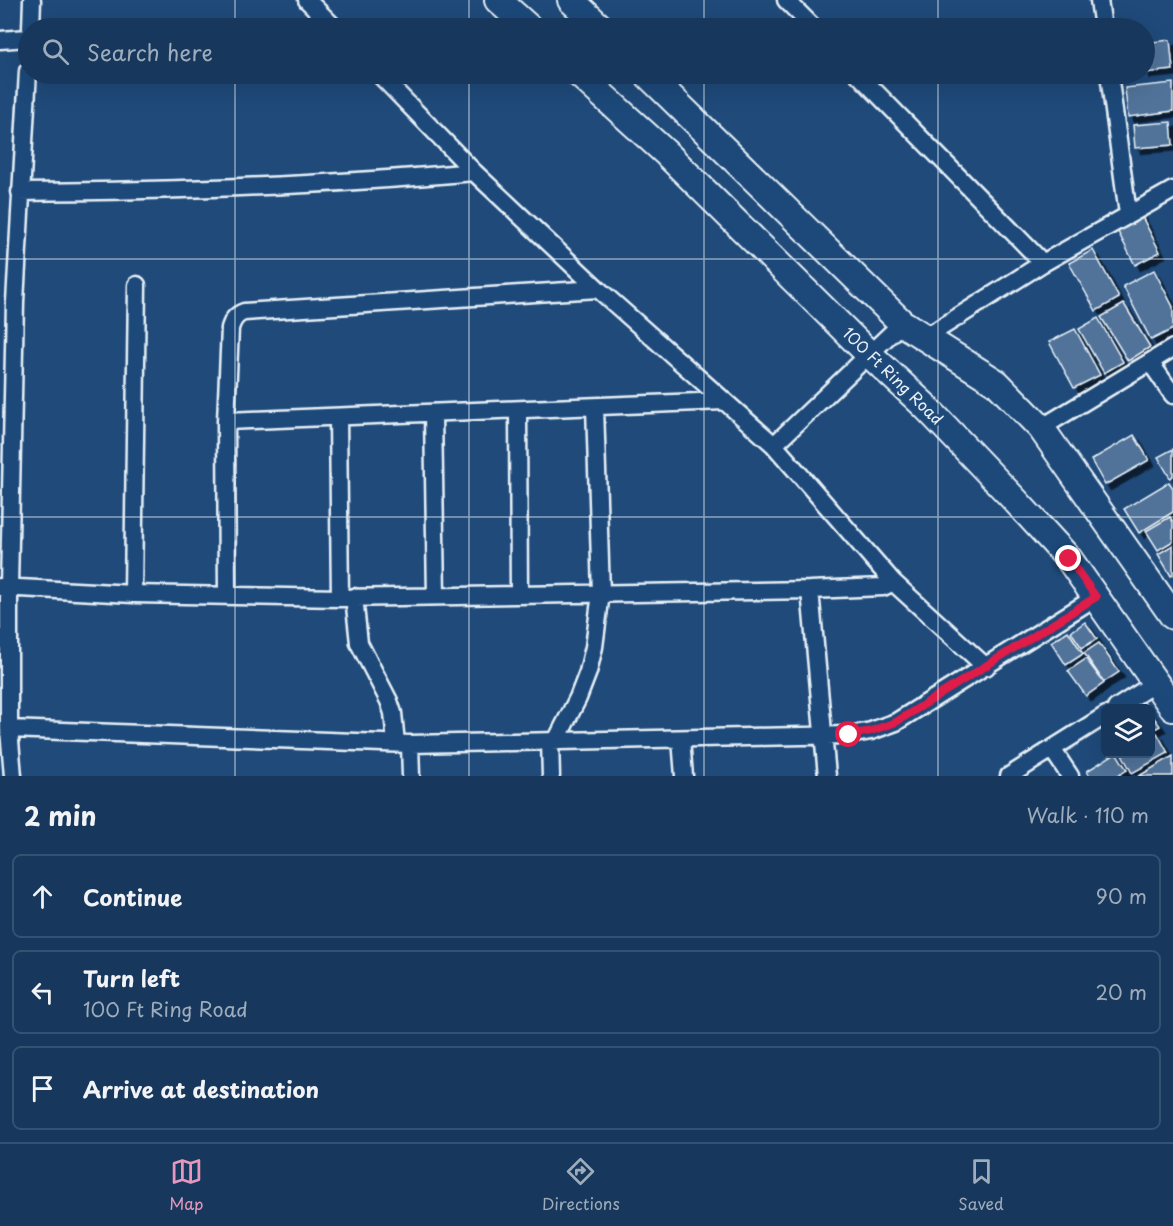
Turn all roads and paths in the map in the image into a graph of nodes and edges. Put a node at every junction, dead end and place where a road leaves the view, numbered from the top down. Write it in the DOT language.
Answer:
graph roads {
  1 [pos="32,0"];
  2 [pos="308,0"];
  3 [pos="498,0"];
  4 [pos="571,0"];
  5 [pos="786,0"];
  6 [pos="1100,0"];
  7 [pos="31,18"];
  8 [pos="325,18"];
  9 [pos="518,18"];
  10 [pos="590,18"];
  11 [pos="804,18"];
  12 [pos="1102,18"];
  13 [pos="18,39"];
  14 [pos="0,40"];
  15 [pos="27,84"];
  16 [pos="388,84"];
  17 [pos="590,84"];
  18 [pos="657,84"];
  19 [pos="868,84"];
  20 [pos="1110,84"];
  21 [pos="474,172"];
  22 [pos="1173,190"];
  23 [pos="20,192"];
  24 [pos="1128,214"];
  25 [pos="1043,263"];
  26 [pos="137,285"];
  27 [pos="598,289"];
  28 [pos="7,301"];
  29 [pos="902,323"];
  30 [pos="926,337"];
  31 [pos="1173,348"];
  32 [pos="869,354"];
  33 [pos="1150,362"];
  34 [pos="1173,395"];
  35 [pos="724,401"];
  36 [pos="595,407"];
  37 [pos="518,411"];
  38 [pos="433,414"];
  39 [pos="338,417"];
  40 [pos="226,422"];
  41 [pos="1041,428"];
  42 [pos="774,445"];
  43 [pos="893,582"];
  44 [pos="5,587"];
  45 [pos="810,590"];
  46 [pos="601,593"];
  47 [pos="133,594"];
  48 [pos="519,595"];
  49 [pos="227,596"];
  50 [pos="436,596"];
  51 [pos="1096,597"];
  52 [pos="347,598"];
  53 [pos="1173,616"];
  54 [pos="986,667"];
  55 [pos="1155,683"];
  56 [pos="1122,704"];
  57 [pos="1173,708"];
  58 [pos="1101,718"];
  59 [pos="9,729"];
  60 [pos="824,737"];
  61 [pos="681,739"];
  62 [pos="553,741"];
  63 [pos="403,744"];
  64 [pos="1052,749"];
  65 [pos="13,776"];
  66 [pos="411,776"];
  67 [pos="551,776"];
  68 [pos="684,776"];
  69 [pos="827,776"];
  70 [pos="1010,776"];
  71 [pos="1070,776"];
  1 -- 7 [label="street"];
  2 -- 8 [label="street"];
  3 -- 9 [label="main road"];
  4 -- 10 [label="main road"];
  5 -- 11 [label="street"];
  6 -- 12 [label="street"];
  13 -- 14 [label="street"];
  15 -- 23 [label="street"];
  16 -- 21 [label="street"];
  17 -- 32 [label="main road, 100 Ft Ring Road"];
  18 -- 29 [label="main road"];
  19 -- 25 [label="street"];
  20 -- 24 [label="street"];
  21 -- 23 [label="street"];
  21 -- 27 [label="street"];
  22 -- 24 [label="street"];
  23 -- 28 [label="street"];
  24 -- 25 [label="street"];
  25 -- 30 [label="street"];
  26 -- 47 [label="street"];
  27 -- 35 [label="street"];
  27 -- 40 [label="street"];
  28 -- 44 [label="street"];
  29 -- 30 [label="main road"];
  29 -- 32 [label="street"];
  30 -- 41 [label="main road"];
  31 -- 33 [label="street"];
  32 -- 42 [label="street"];
  32 -- 51 [label="main road, 100 Ft Ring Road"];
  33 -- 34 [label="street"];
  33 -- 41 [label="street"];
  35 -- 36 [label="street"];
  35 -- 42 [label="street"];
  36 -- 37 [label="street"];
  36 -- 46 [label="street"];
  37 -- 38 [label="street"];
  37 -- 48 [label="street"];
  38 -- 39 [label="street"];
  38 -- 50 [label="street"];
  39 -- 40 [label="street"];
  39 -- 52 [label="street"];
  40 -- 49 [label="street"];
  41 -- 53 [label="main road"];
  42 -- 43 [label="street"];
  43 -- 45 [label="street"];
  43 -- 54 [label="street"];
  44 -- 47 [label="street"];
  44 -- 59 [label="street"];
  45 -- 46 [label="street"];
  45 -- 60 [label="street"];
  46 -- 48 [label="street"];
  46 -- 62 [label="street"];
  47 -- 49 [label="street"];
  48 -- 50 [label="street"];
  49 -- 52 [label="street"];
  50 -- 52 [label="street"];
  51 -- 54 [label="street"];
  51 -- 55 [label="main road, 100 Ft Ring Road"];
  52 -- 63 [label="street"];
  54 -- 60 [label="street"];
  55 -- 56 [label="street"];
  55 -- 57 [label="main road, 100 Ft Ring Road"];
  58 -- 64 [label="street"];
  59 -- 63 [label="street"];
  59 -- 65 [label="street"];
  60 -- 61 [label="street"];
  60 -- 69 [label="street"];
  61 -- 62 [label="street"];
  61 -- 68 [label="street"];
  62 -- 63 [label="street"];
  62 -- 67 [label="street"];
  63 -- 66 [label="street"];
  64 -- 70 [label="street"];
  64 -- 71 [label="street"];
}
